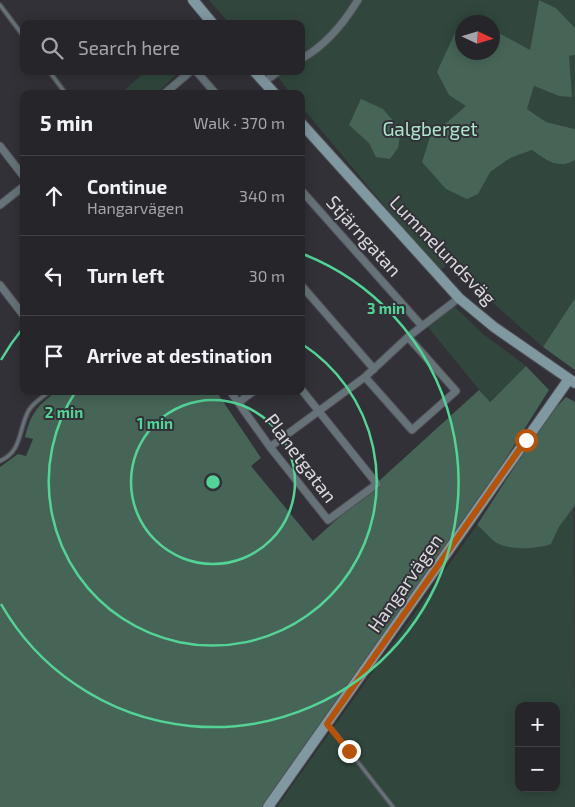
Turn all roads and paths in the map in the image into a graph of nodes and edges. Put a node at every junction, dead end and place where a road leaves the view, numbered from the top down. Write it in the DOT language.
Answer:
graph roads {
  1 [pos="193,0"];
  2 [pos="358,0"];
  3 [pos="0,5"];
  4 [pos="210,20"];
  5 [pos="20,32"];
  6 [pos="305,57"];
  7 [pos="52,75"];
  8 [pos="186,75"];
  9 [pos="199,75"];
  10 [pos="258,75"];
  11 [pos="274,75"];
  12 [pos="264,82"];
  13 [pos="63,90"];
  14 [pos="169,90"];
  15 [pos="213,90"];
  16 [pos="271,90"];
  17 [pos="305,127"];
  18 [pos="0,146"];
  19 [pos="20,172"];
  20 [pos="20,189"];
  21 [pos="305,194"];
  22 [pos="0,204"];
  23 [pos="0,284"];
  24 [pos="305,290"];
  25 [pos="459,298"];
  26 [pos="20,311"];
  27 [pos="422,326"];
  28 [pos="408,337"];
  29 [pos="374,368"];
  30 [pos="365,377"];
  31 [pos="572,381"];
  32 [pos="45,395"];
  33 [pos="233,395"];
  34 [pos="249,395"];
  35 [pos="305,395"];
  36 [pos="239,402"];
  37 [pos="317,412"];
  38 [pos="270,447"];
  39 [pos="0,461"];
  40 [pos="327,724"];
  41 [pos="268,807"];
  42 [pos="393,807"];
  1 -- 4 [label="street"];
  2 -- 6 [label="street"];
  3 -- 5 [label="lane"];
  7 -- 13 [label="lane"];
  8 -- 14 [label="street"];
  9 -- 15 [label="street"];
  10 -- 12 [label="street"];
  11 -- 12 [label="street"];
  12 -- 16 [label="street"];
  17 -- 25 [label="street, Lummelundsväg"];
  18 -- 19 [label="street"];
  20 -- 22 [label="street"];
  21 -- 27 [label="street, Stjärngatan"];
  23 -- 26 [label="street"];
  24 -- 29 [label="street"];
  25 -- 27 [label="street"];
  25 -- 31 [label="street, Lummelundsväg"];
  27 -- 28 [label="street"];
  28 -- 29 [label="street"];
  28 -- 30 [label="street"];
  29 -- 30 [label="street"];
  30 -- 37 [label="street"];
  31 -- 40 [label="street, Hangarvägen"];
  32 -- 39 [label="lane"];
  33 -- 36 [label="street, Planetgatan"];
  34 -- 36 [label="street"];
  35 -- 37 [label="street"];
  36 -- 38 [label="street, Planetgatan"];
  37 -- 38 [label="street"];
  37 -- 38 [label="street, Planetgatan"];
  40 -- 41 [label="street, Hangarvägen"];
  40 -- 42 [label="lane"];
}
